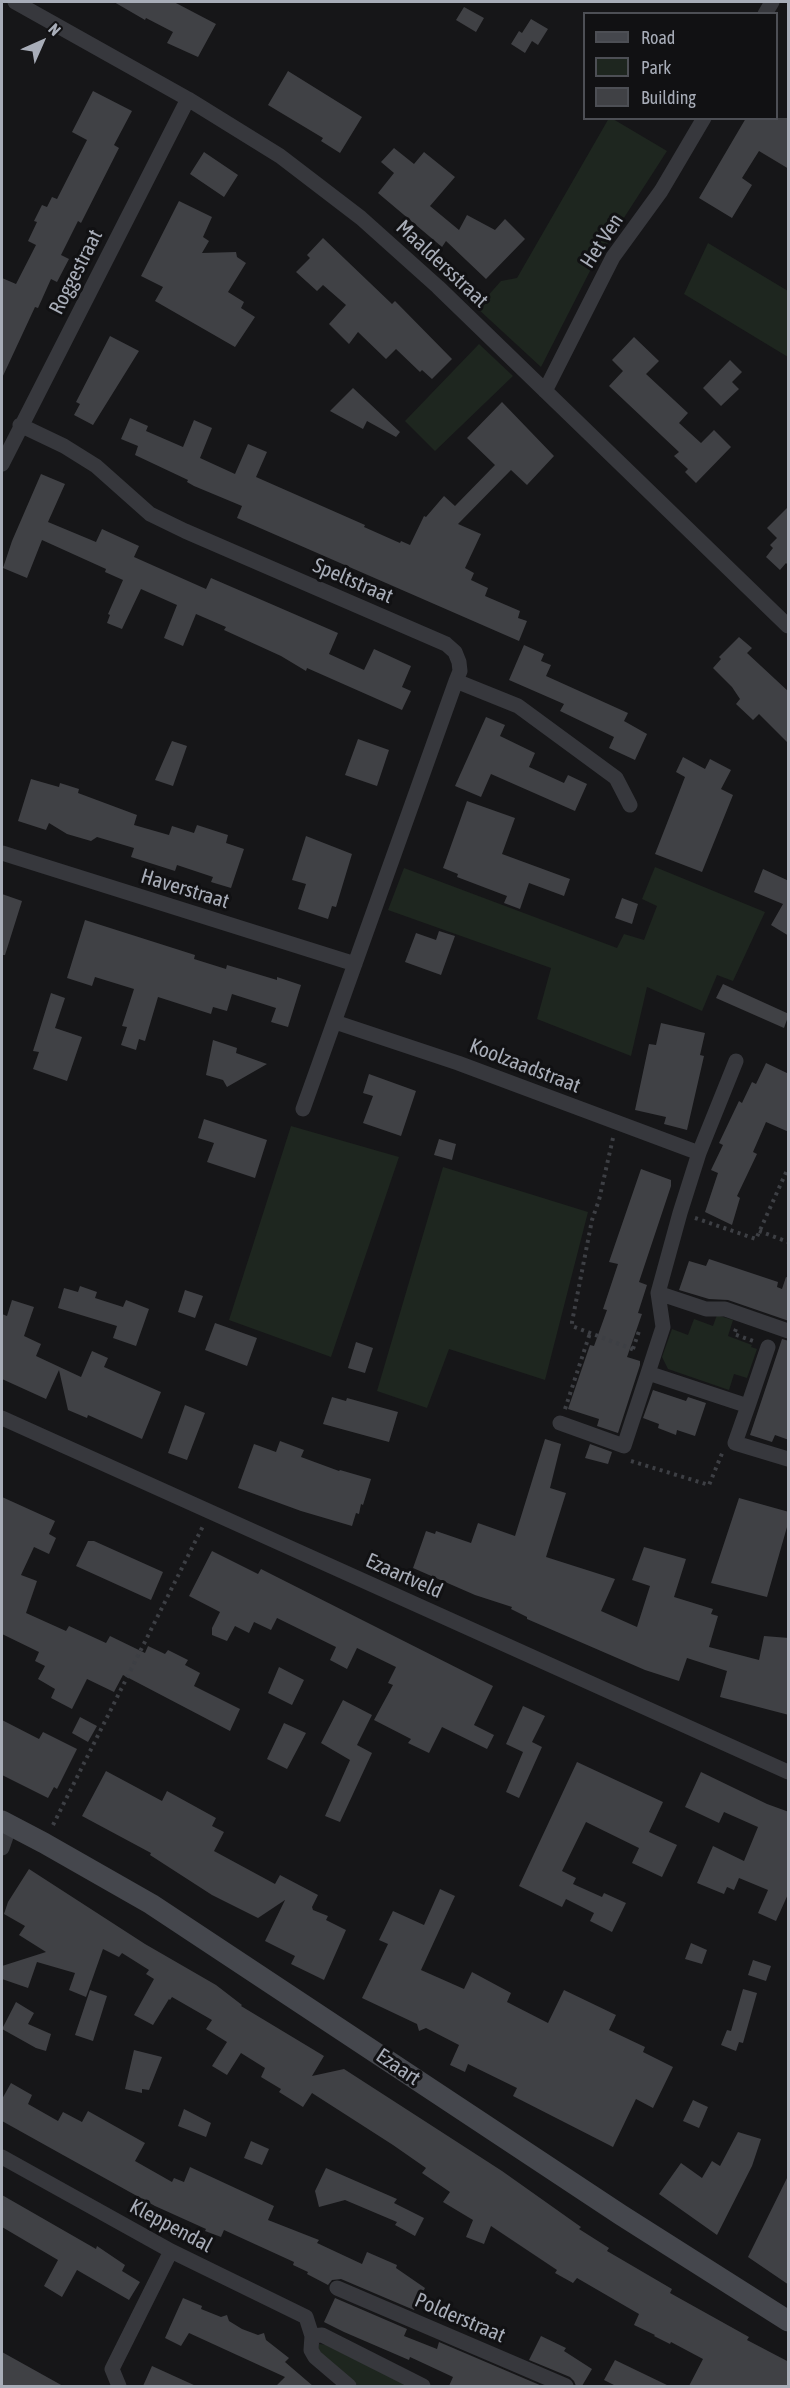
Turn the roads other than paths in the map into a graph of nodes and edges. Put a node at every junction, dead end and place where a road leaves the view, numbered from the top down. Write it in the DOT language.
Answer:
graph roads {
  1 [pos="15,2"];
  2 [pos="188,99"];
  3 [pos="703,120"];
  4 [pos="545,391"];
  5 [pos="20,425"];
  6 [pos="2,464"];
  7 [pos="789,626"];
  8 [pos="456,681"];
  9 [pos="630,805"];
  10 [pos="2,853"];
  11 [pos="355,964"];
  12 [pos="335,1022"];
  13 [pos="736,1061"];
  14 [pos="303,1109"];
  15 [pos="699,1153"];
  16 [pos="658,1293"];
  17 [pos="789,1331"];
  18 [pos="768,1347"];
  19 [pos="648,1373"];
  20 [pos="748,1406"];
  21 [pos="2,1419"];
  22 [pos="560,1423"];
  23 [pos="789,1459"];
  24 [pos="789,1772"];
  25 [pos="6,1823"];
  26 [pos="2,1848"];
  27 [pos="2,2157"];
  28 [pos="171,2251"];
  29 [pos="337,2288"];
  30 [pos="789,2321"];
  31 [pos="312,2336"];
  32 [pos="119,2386"];
  33 [pos="349,2386"];
  34 [pos="423,2386"];
  35 [pos="566,2386"];
  1 -- 2 [label="street, Maaldersstraat"];
  2 -- 4 [label="street, Maaldersstraat"];
  2 -- 5 [label="street, Roggestraat"];
  3 -- 4 [label="street, Het Ven"];
  4 -- 7 [label="street, Maaldersstraat"];
  5 -- 6 [label="street, Roggestraat"];
  5 -- 8 [label="street, Speltstraat"];
  8 -- 9 [label="street"];
  8 -- 11 [label="street"];
  10 -- 11 [label="street, Haverstraat"];
  11 -- 12 [label="street"];
  12 -- 14 [label="street"];
  12 -- 15 [label="street, Koolzaadstraat"];
  13 -- 15 [label="street"];
  15 -- 16 [label="street"];
  16 -- 17 [label="street"];
  16 -- 19 [label="street"];
  18 -- 20 [label="street"];
  19 -- 20 [label="street"];
  19 -- 22 [label="street"];
  20 -- 23 [label="street"];
  21 -- 24 [label="street, Ezaartveld"];
  25 -- 26 [label="street"];
  25 -- 30 [label="main road, Ezaart"];
  27 -- 28 [label="street, Kleppendal"];
  28 -- 31 [label="street, Kleppendal"];
  28 -- 32 [label="street"];
  29 -- 35 [label="street, Polderstraat"];
  31 -- 33 [label="street, Kleppendal"];
  31 -- 34 [label="street"];
}
